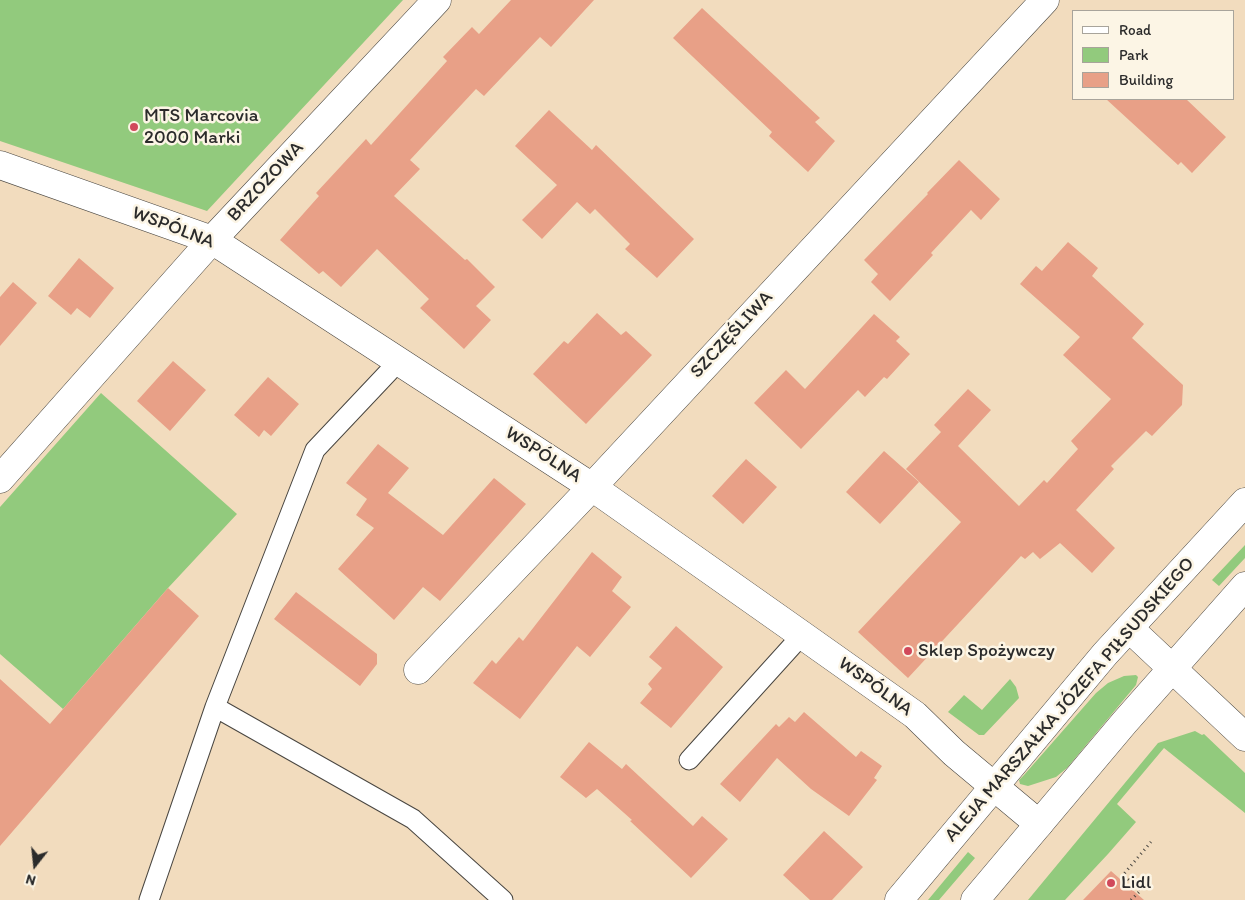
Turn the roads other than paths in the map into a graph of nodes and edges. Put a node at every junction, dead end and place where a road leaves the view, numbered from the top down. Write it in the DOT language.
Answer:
graph roads {
  1 [pos="437,0"];
  2 [pos="1045,0"];
  3 [pos="0,165"];
  4 [pos="212,240"];
  5 [pos="399,361"];
  6 [pos="0,479"];
  7 [pos="592,487"];
  8 [pos="1245,502"];
  9 [pos="1245,586"];
  10 [pos="1128,628"];
  11 [pos="802,635"];
  12 [pos="1172,669"];
  13 [pos="418,670"];
  14 [pos="215,707"];
  15 [pos="1245,737"];
  16 [pos="689,760"];
  17 [pos="994,786"];
  18 [pos="1040,824"];
  19 [pos="148,900"];
  20 [pos="503,900"];
  21 [pos="899,900"];
  22 [pos="975,900"];
  1 -- 4 [label="street, BRZOZOWA"];
  2 -- 7 [label="street, SZCZĘŚLIWA"];
  3 -- 4 [label="street, WSPÓLNA"];
  4 -- 5 [label="street, WSPÓLNA"];
  4 -- 6 [label="street, BRZOZOWA"];
  5 -- 7 [label="street, WSPÓLNA"];
  5 -- 14 [label="lane"];
  7 -- 11 [label="street, WSPÓLNA"];
  7 -- 13 [label="street, SZCZĘŚLIWA"];
  8 -- 10 [label="street, ALEJA MARSZAŁKA JÓZEFA PIŁSUDSKIEGO"];
  9 -- 12 [label="street"];
  10 -- 12 [label="street"];
  10 -- 17 [label="street, ALEJA MARSZAŁKA JÓZEFA PIŁSUDSKIEGO"];
  11 -- 16 [label="lane"];
  11 -- 17 [label="street, WSPÓLNA"];
  12 -- 15 [label="street"];
  12 -- 18 [label="street"];
  14 -- 19 [label="lane"];
  14 -- 20 [label="lane"];
  17 -- 18 [label="street, WSPÓLNA"];
  17 -- 21 [label="street, ALEJA MARSZAŁKA JÓZEFA PIŁSUDSKIEGO"];
  18 -- 22 [label="street"];
}
